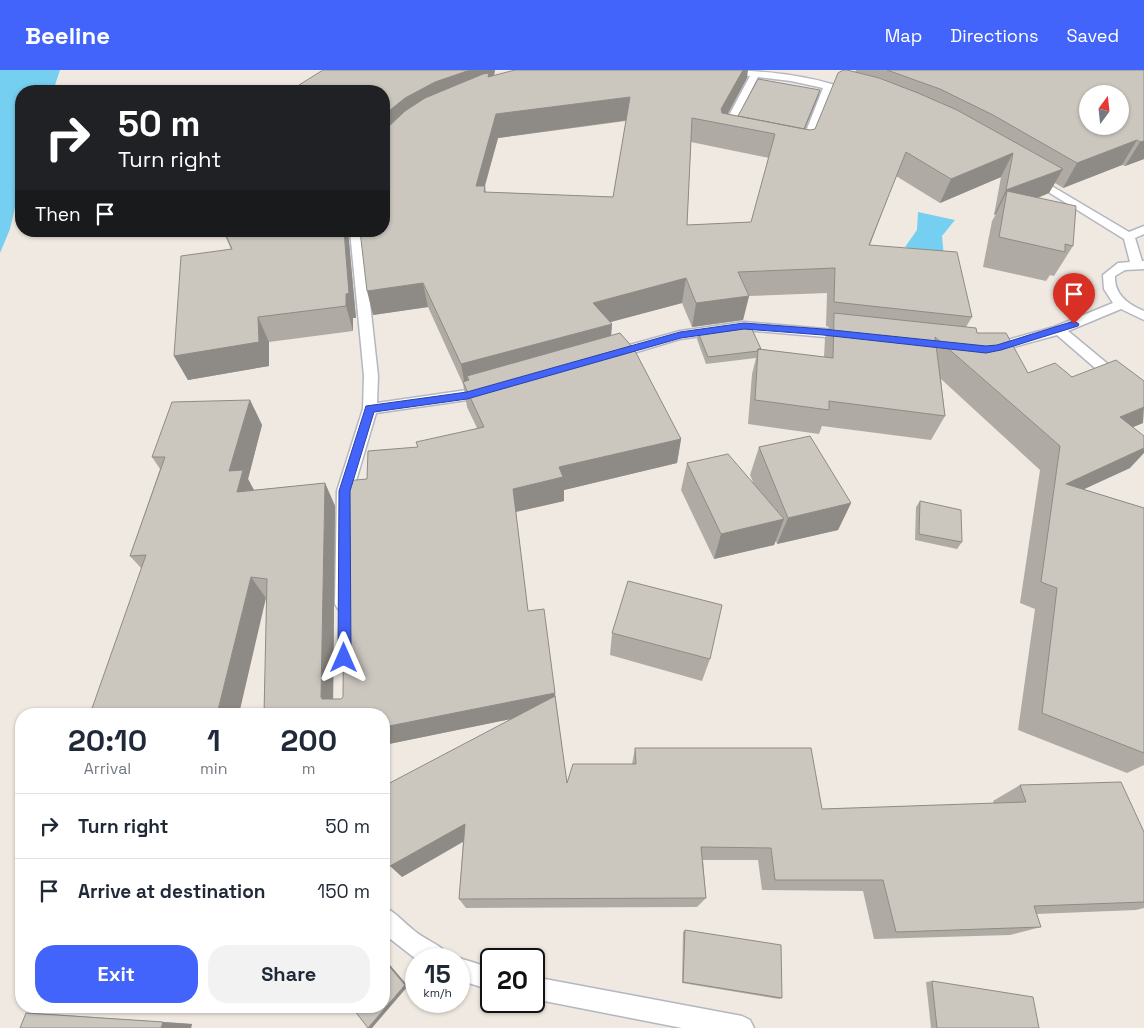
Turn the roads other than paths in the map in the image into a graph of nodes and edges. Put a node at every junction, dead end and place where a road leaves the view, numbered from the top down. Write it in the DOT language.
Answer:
graph roads {
  1 [pos="718,70"];
  2 [pos="756,73"];
  3 [pos="829,86"];
  4 [pos="860,94"];
  5 [pos="732,136"];
  6 [pos="794,148"];
  7 [pos="1022,171"];
  8 [pos="1144,230"];
  9 [pos="357,237"];
  10 [pos="1129,237"];
  11 [pos="1140,265"];
  12 [pos="1122,304"];
  13 [pos="1144,316"];
  14 [pos="1059,330"];
  15 [pos="861,337"];
  16 [pos="980,350"];
  17 [pos="604,357"];
  18 [pos="494,388"];
  19 [pos="1144,402"];
  20 [pos="370,409"];
  21 [pos="344,617"];
  22 [pos="390,925"];
  23 [pos="419,948"];
  24 [pos="545,990"];
  25 [pos="742,1028"];
  1 -- 2 [label="lane"];
  2 -- 3 [label="lane"];
  2 -- 5 [label="lane"];
  3 -- 4 [label="lane"];
  3 -- 6 [label="lane"];
  7 -- 10 [label="lane"];
  8 -- 10 [label="lane"];
  9 -- 20 [label="lane"];
  10 -- 11 [label="lane"];
  11 -- 12 [label="lane"];
  12 -- 13 [label="lane"];
  12 -- 14 [label="lane"];
  14 -- 16 [label="lane"];
  14 -- 19 [label="lane"];
  15 -- 17 [label="lane"];
  18 -- 20 [label="lane"];
  20 -- 21 [label="lane"];
  22 -- 23 [label="lane"];
  24 -- 25 [label="lane"];
}
